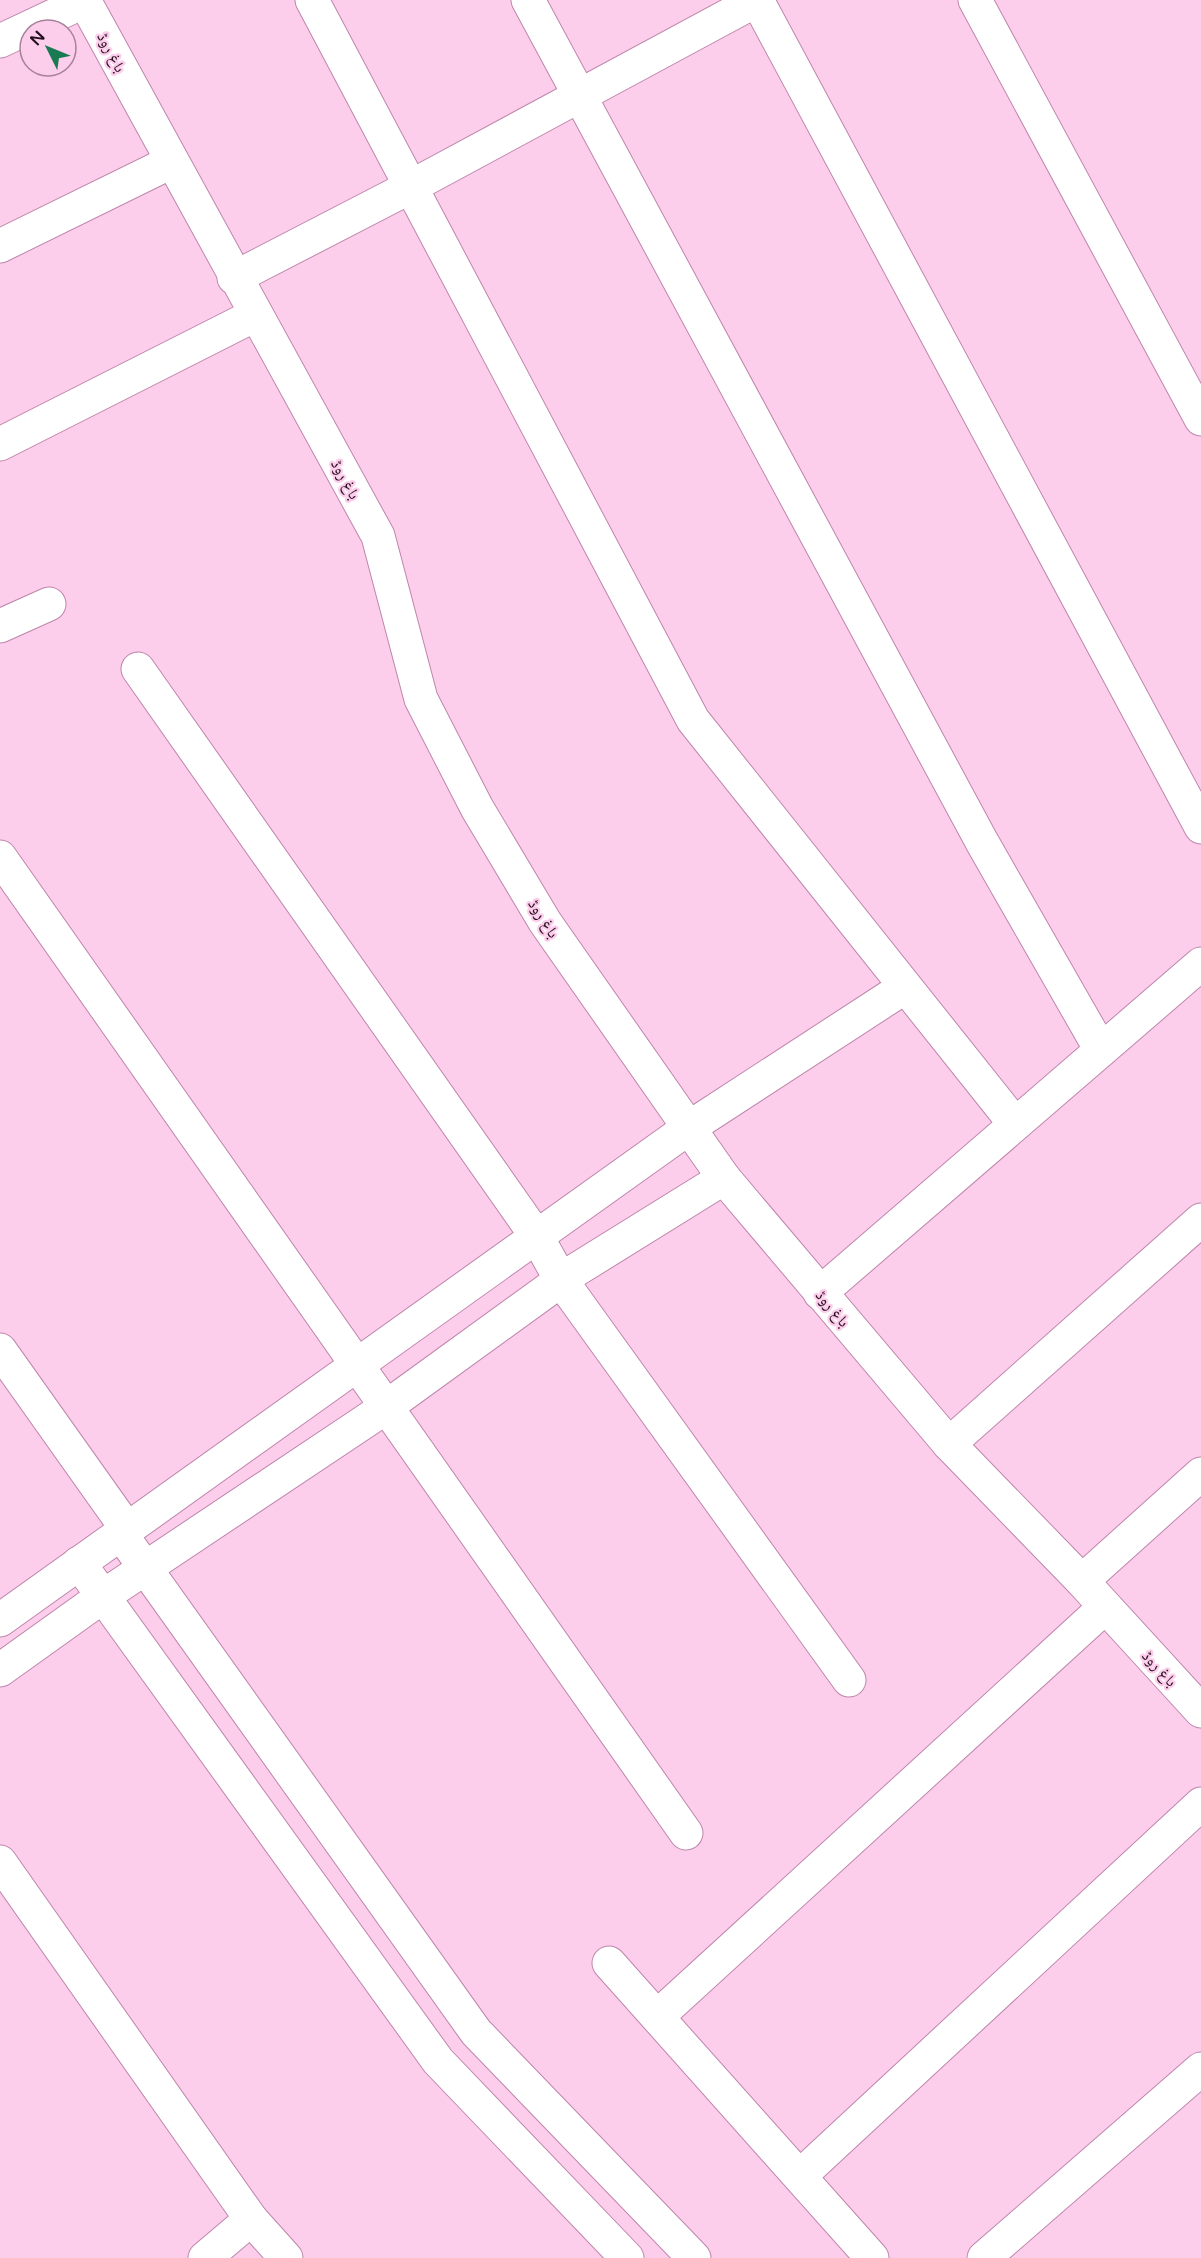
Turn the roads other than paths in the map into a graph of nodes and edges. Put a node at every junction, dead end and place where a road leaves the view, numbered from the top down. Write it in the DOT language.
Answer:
graph roads {
  1 [pos="312,0"];
  2 [pos="528,0"];
  3 [pos="757,0"];
  4 [pos="975,0"];
  5 [pos="85,1"];
  6 [pos="0,41"];
  7 [pos="580,95"];
  8 [pos="171,162"];
  9 [pos="412,186"];
  10 [pos="0,246"];
  11 [pos="234,278"];
  12 [pos="255,315"];
  13 [pos="1201,419"];
  14 [pos="0,444"];
  15 [pos="50,604"];
  16 [pos="0,626"];
  17 [pos="138,669"];
  18 [pos="1201,827"];
  19 [pos="0,857"];
  20 [pos="1201,964"];
  21 [pos="905,987"];
  22 [pos="1101,1050"];
  23 [pos="1015,1124"];
  24 [pos="690,1127"];
  25 [pos="724,1178"];
  26 [pos="1201,1220"];
  27 [pos="537,1238"];
  28 [pos="561,1280"];
  29 [pos="820,1293"];
  30 [pos="0,1350"];
  31 [pos="358,1364"];
  32 [pos="388,1406"];
  33 [pos="949,1444"];
  34 [pos="1201,1474"];
  35 [pos="124,1531"];
  36 [pos="79,1563"];
  37 [pos="146,1568"];
  38 [pos="1082,1581"];
  39 [pos="102,1597"];
  40 [pos="1104,1608"];
  41 [pos="0,1620"];
  42 [pos="0,1670"];
  43 [pos="849,1680"];
  44 [pos="1201,1711"];
  45 [pos="1201,1804"];
  46 [pos="686,1833"];
  47 [pos="0,1862"];
  48 [pos="609,1963"];
  49 [pos="658,2016"];
  50 [pos="476,2032"];
  51 [pos="438,2061"];
  52 [pos="1201,2069"];
  53 [pos="800,2176"];
  54 [pos="251,2219"];
  55 [pos="205,2258"];
  56 [pos="286,2258"];
  57 [pos="627,2258"];
  58 [pos="694,2258"];
  59 [pos="872,2258"];
  60 [pos="984,2258"];
  1 -- 9 [label="street"];
  2 -- 7 [label="street"];
  3 -- 7 [label="street"];
  3 -- 18 [label="street"];
  4 -- 13 [label="street"];
  5 -- 6 [label="street"];
  5 -- 8 [label="street, باغ روڈ"];
  7 -- 9 [label="street"];
  7 -- 22 [label="street"];
  8 -- 10 [label="street"];
  8 -- 11 [label="street, باغ روڈ"];
  9 -- 11 [label="street"];
  9 -- 21 [label="street"];
  11 -- 12 [label="street, باغ روڈ"];
  12 -- 14 [label="street"];
  12 -- 24 [label="street, باغ روڈ"];
  15 -- 16 [label="street"];
  17 -- 27 [label="street"];
  19 -- 31 [label="street"];
  20 -- 22 [label="street"];
  21 -- 23 [label="street"];
  21 -- 24 [label="street"];
  22 -- 23 [label="street"];
  23 -- 29 [label="street"];
  24 -- 25 [label="street, باغ روڈ"];
  24 -- 27 [label="street"];
  25 -- 28 [label="street"];
  25 -- 29 [label="street, باغ روڈ"];
  26 -- 33 [label="street"];
  27 -- 28 [label="street"];
  27 -- 31 [label="street"];
  28 -- 32 [label="street"];
  28 -- 43 [label="street"];
  29 -- 33 [label="street, باغ روڈ"];
  30 -- 35 [label="street"];
  31 -- 32 [label="street"];
  31 -- 35 [label="street"];
  32 -- 37 [label="street"];
  32 -- 46 [label="street"];
  33 -- 38 [label="street, باغ روڈ"];
  34 -- 38 [label="street"];
  35 -- 36 [label="street"];
  35 -- 37 [label="street"];
  36 -- 39 [label="street"];
  36 -- 41 [label="street"];
  37 -- 39 [label="street"];
  37 -- 50 [label="street"];
  38 -- 40 [label="street, باغ روڈ"];
  39 -- 42 [label="street"];
  39 -- 51 [label="street"];
  40 -- 44 [label="street, باغ روڈ"];
  40 -- 49 [label="street"];
  45 -- 53 [label="street"];
  47 -- 54 [label="street"];
  48 -- 49 [label="street"];
  49 -- 53 [label="street"];
  50 -- 51 [label="street"];
  50 -- 58 [label="street"];
  51 -- 57 [label="street"];
  52 -- 60 [label="street"];
  53 -- 59 [label="street"];
  54 -- 55 [label="street"];
  54 -- 56 [label="street"];
}
